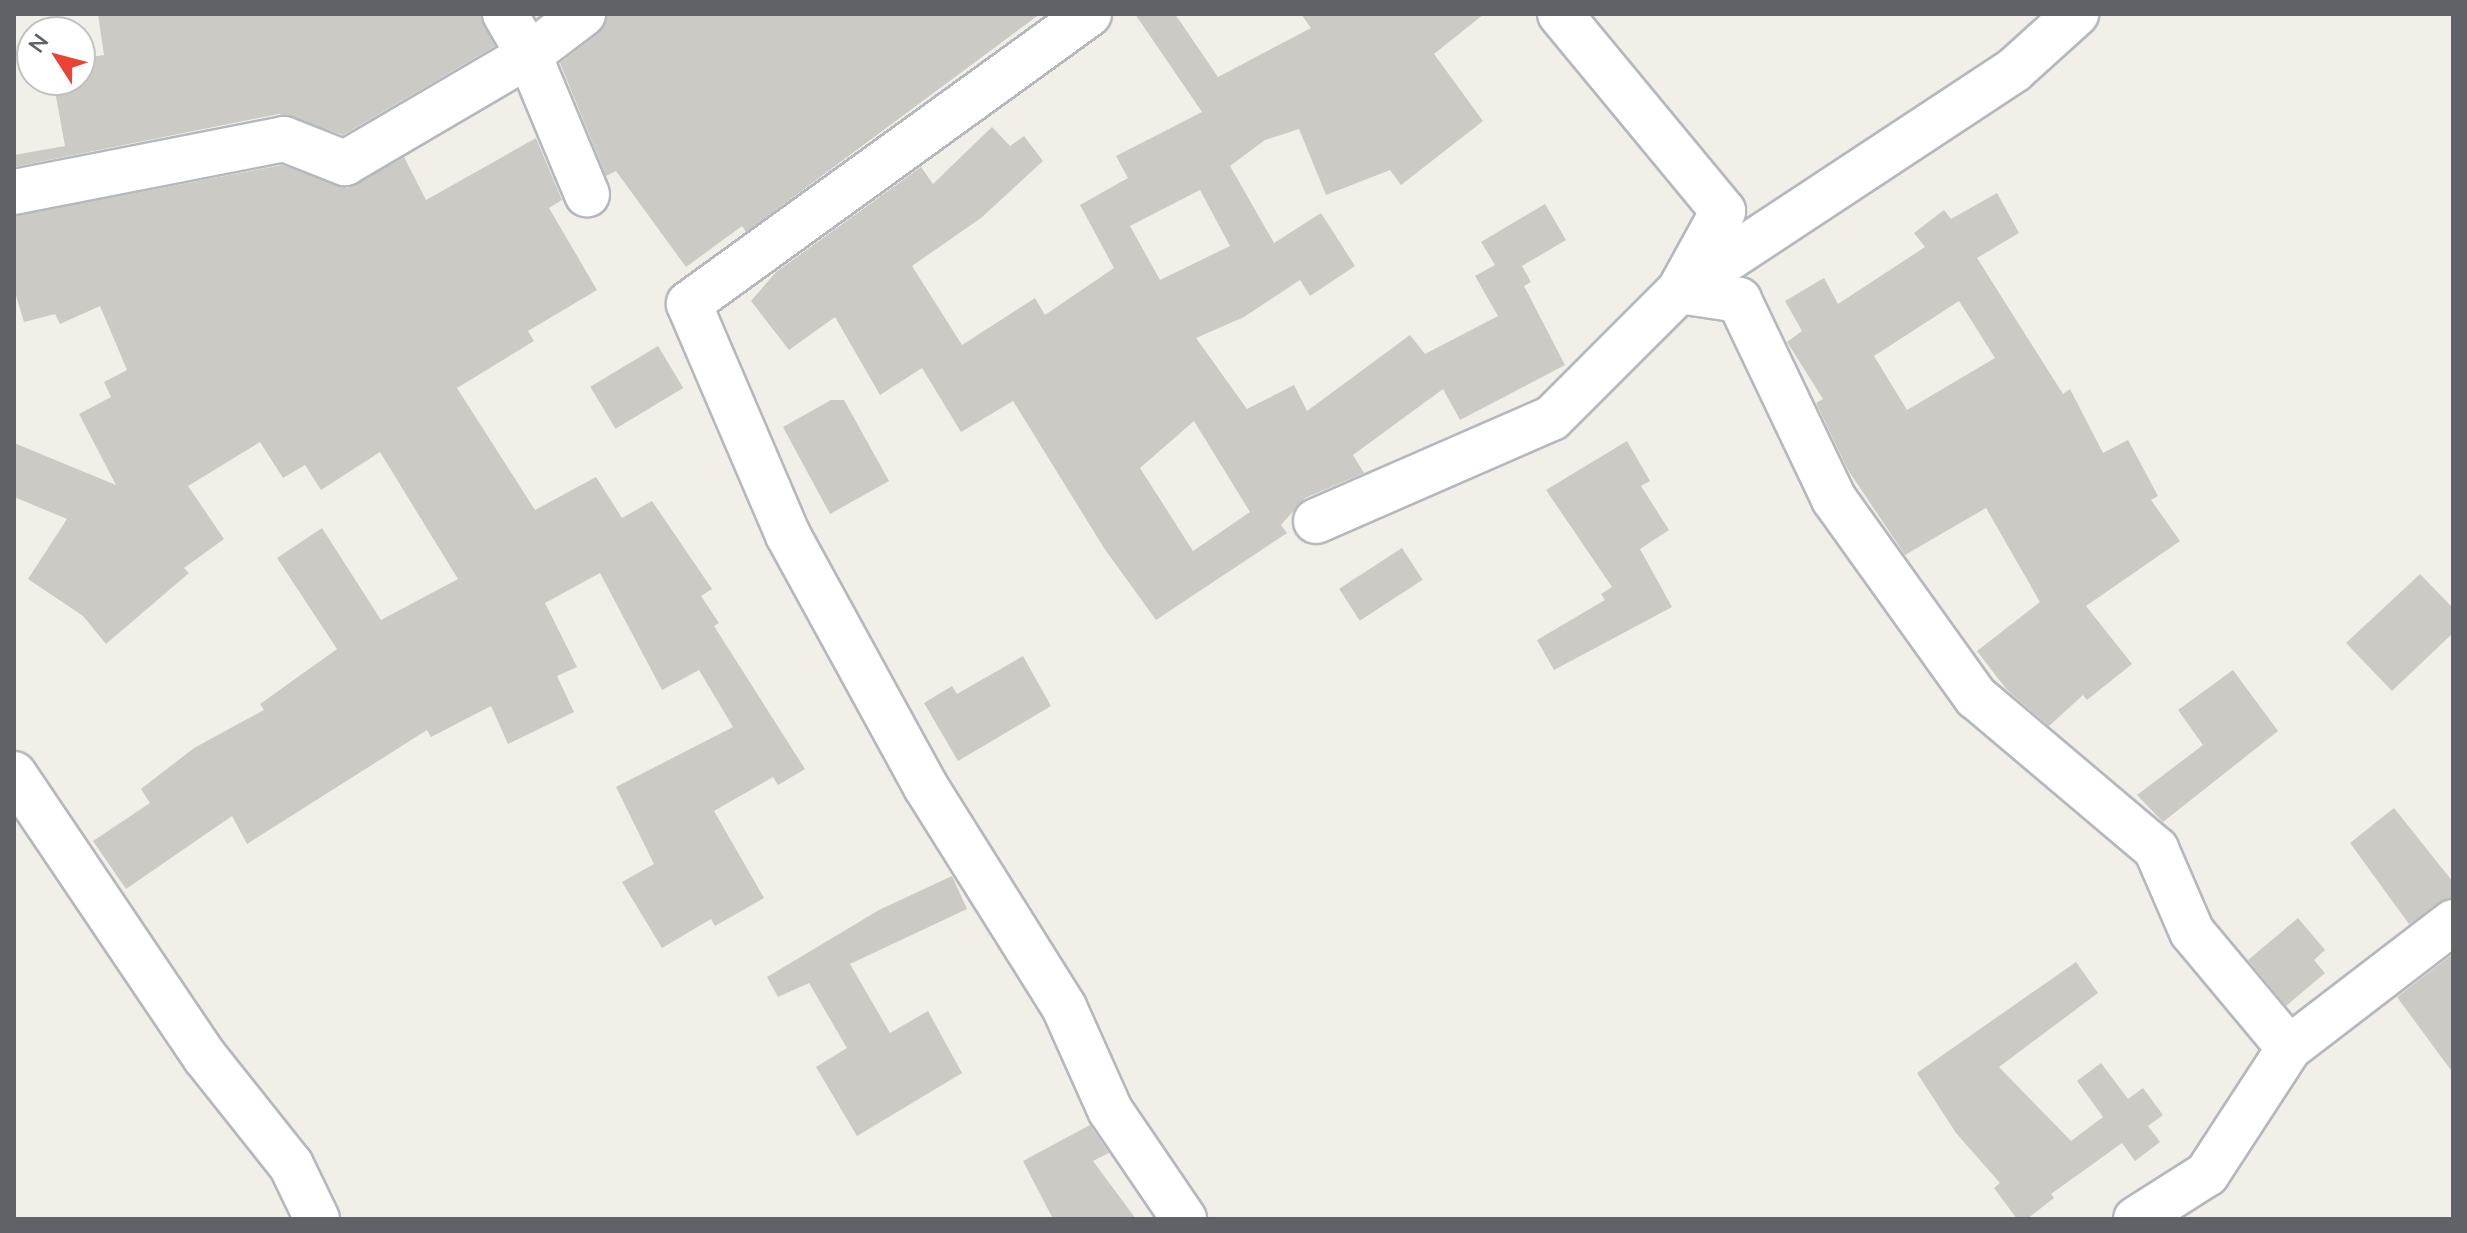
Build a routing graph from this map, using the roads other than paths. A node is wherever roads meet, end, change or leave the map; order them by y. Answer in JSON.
{"nodes":[{"id":1,"x":505,"y":14,"type":"edge"},
{"id":2,"x":583,"y":14,"type":"edge"},
{"id":3,"x":1089,"y":14,"type":"edge"},
{"id":4,"x":1560,"y":14,"type":"edge"},
{"id":5,"x":2076,"y":14,"type":"edge"},
{"id":6,"x":529,"y":55,"type":"junction"},
{"id":7,"x":14,"y":192,"type":"edge"},
{"id":8,"x":587,"y":194,"type":"dead end"},
{"id":9,"x":1679,"y":291,"type":"junction"},
{"id":10,"x":1316,"y":521,"type":"dead end"},
{"id":11,"x":14,"y":774,"type":"edge"},
{"id":12,"x":2453,"y":922,"type":"edge"},
{"id":13,"x":2289,"y":1048,"type":"junction"},
{"id":14,"x":317,"y":1219,"type":"edge"},
{"id":15,"x":1184,"y":1219,"type":"edge"},
{"id":16,"x":2136,"y":1219,"type":"edge"}],
"edges":[{"from":1,"to":6,"type":"street"},
{"from":2,"to":6,"type":"street"},
{"from":3,"to":15,"type":"street"},
{"from":4,"to":9,"type":"street"},
{"from":5,"to":9,"type":"street"},
{"from":6,"to":7,"type":"street"},
{"from":6,"to":8,"type":"street"},
{"from":9,"to":10,"type":"street"},
{"from":9,"to":13,"type":"street"},
{"from":11,"to":14,"type":"street"},
{"from":12,"to":13,"type":"street"},
{"from":13,"to":16,"type":"street"}]}
